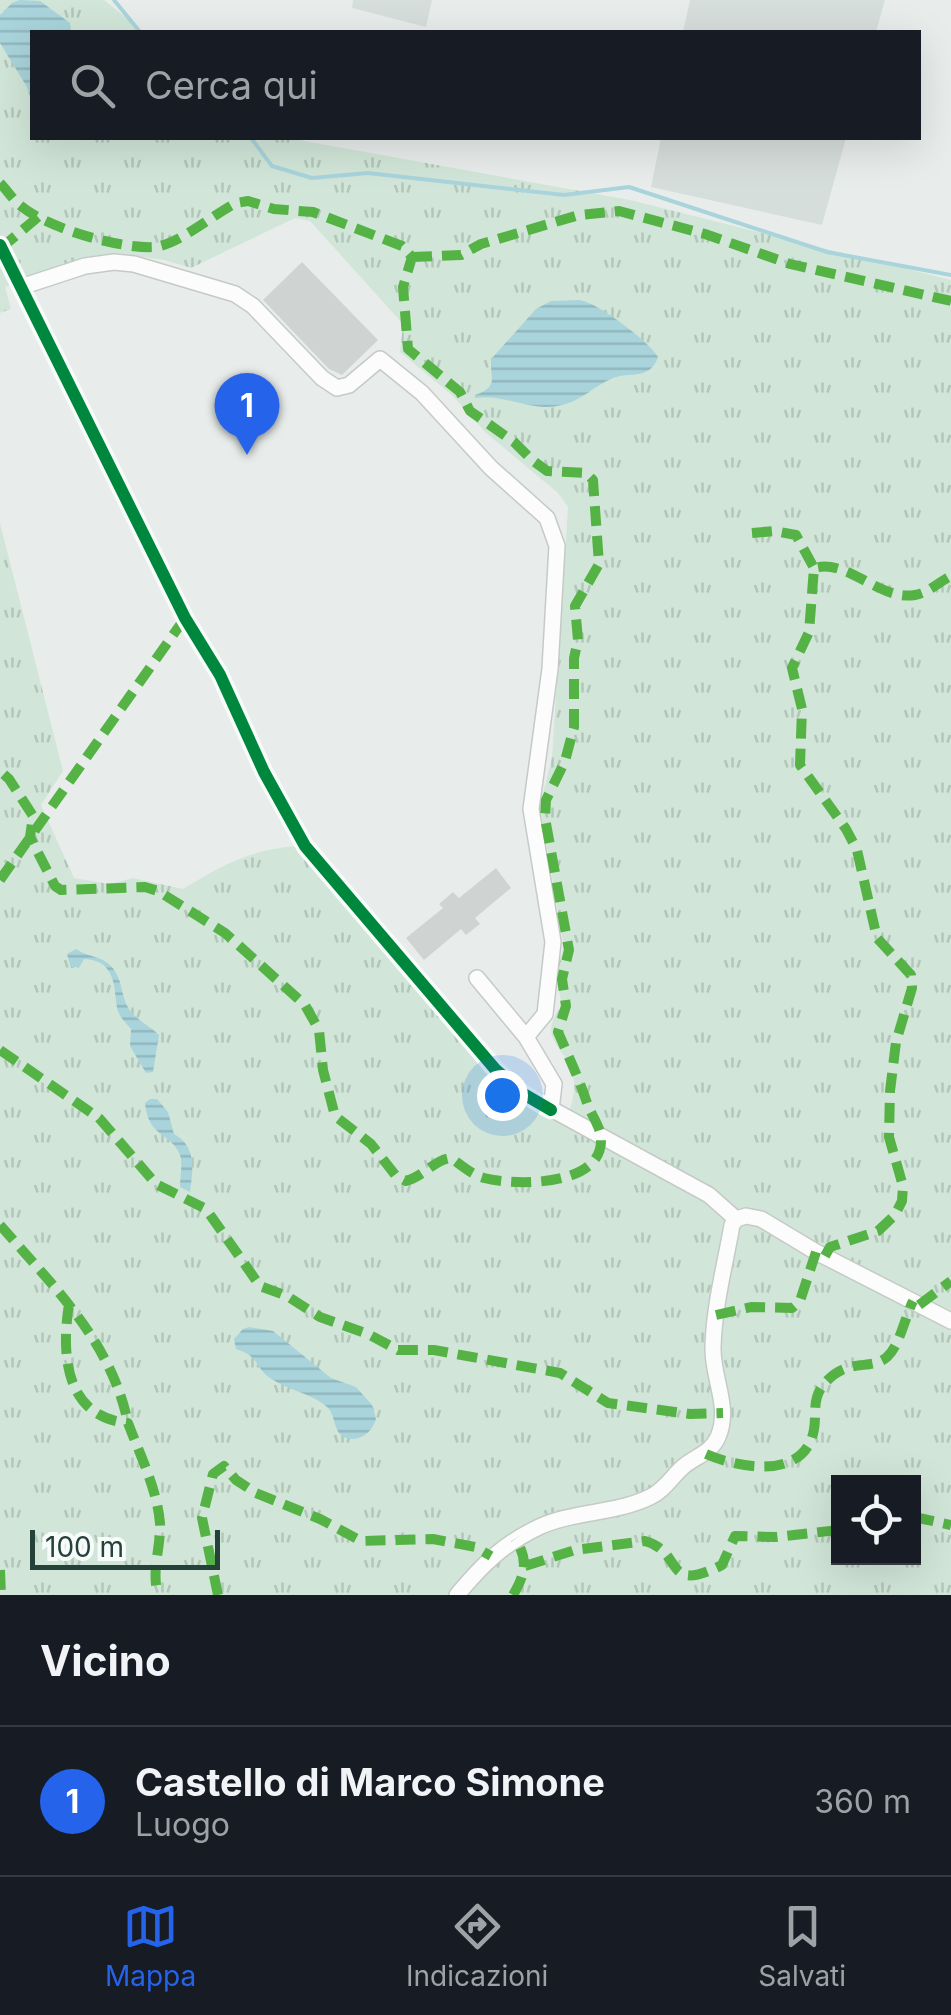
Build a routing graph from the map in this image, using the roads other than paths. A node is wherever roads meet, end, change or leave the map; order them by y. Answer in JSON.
{"nodes":[{"id":1,"x":0,"y":245,"type":"edge"},
{"id":2,"x":21,"y":287,"type":"junction"},
{"id":3,"x":477,"y":978,"type":"dead end"},
{"id":4,"x":526,"y":1037,"type":"junction"},
{"id":5,"x":552,"y":1110,"type":"junction"},
{"id":6,"x":736,"y":1219,"type":"junction"},
{"id":7,"x":951,"y":1321,"type":"edge"},
{"id":8,"x":458,"y":1595,"type":"edge"}],
"edges":[{"from":1,"to":2,"type":"street"},
{"from":2,"to":4,"type":"street"},
{"from":2,"to":5,"type":"street"},
{"from":3,"to":4,"type":"street"},
{"from":4,"to":5,"type":"street"},
{"from":5,"to":6,"type":"street"},
{"from":6,"to":7,"type":"street"},
{"from":6,"to":8,"type":"street"}]}
